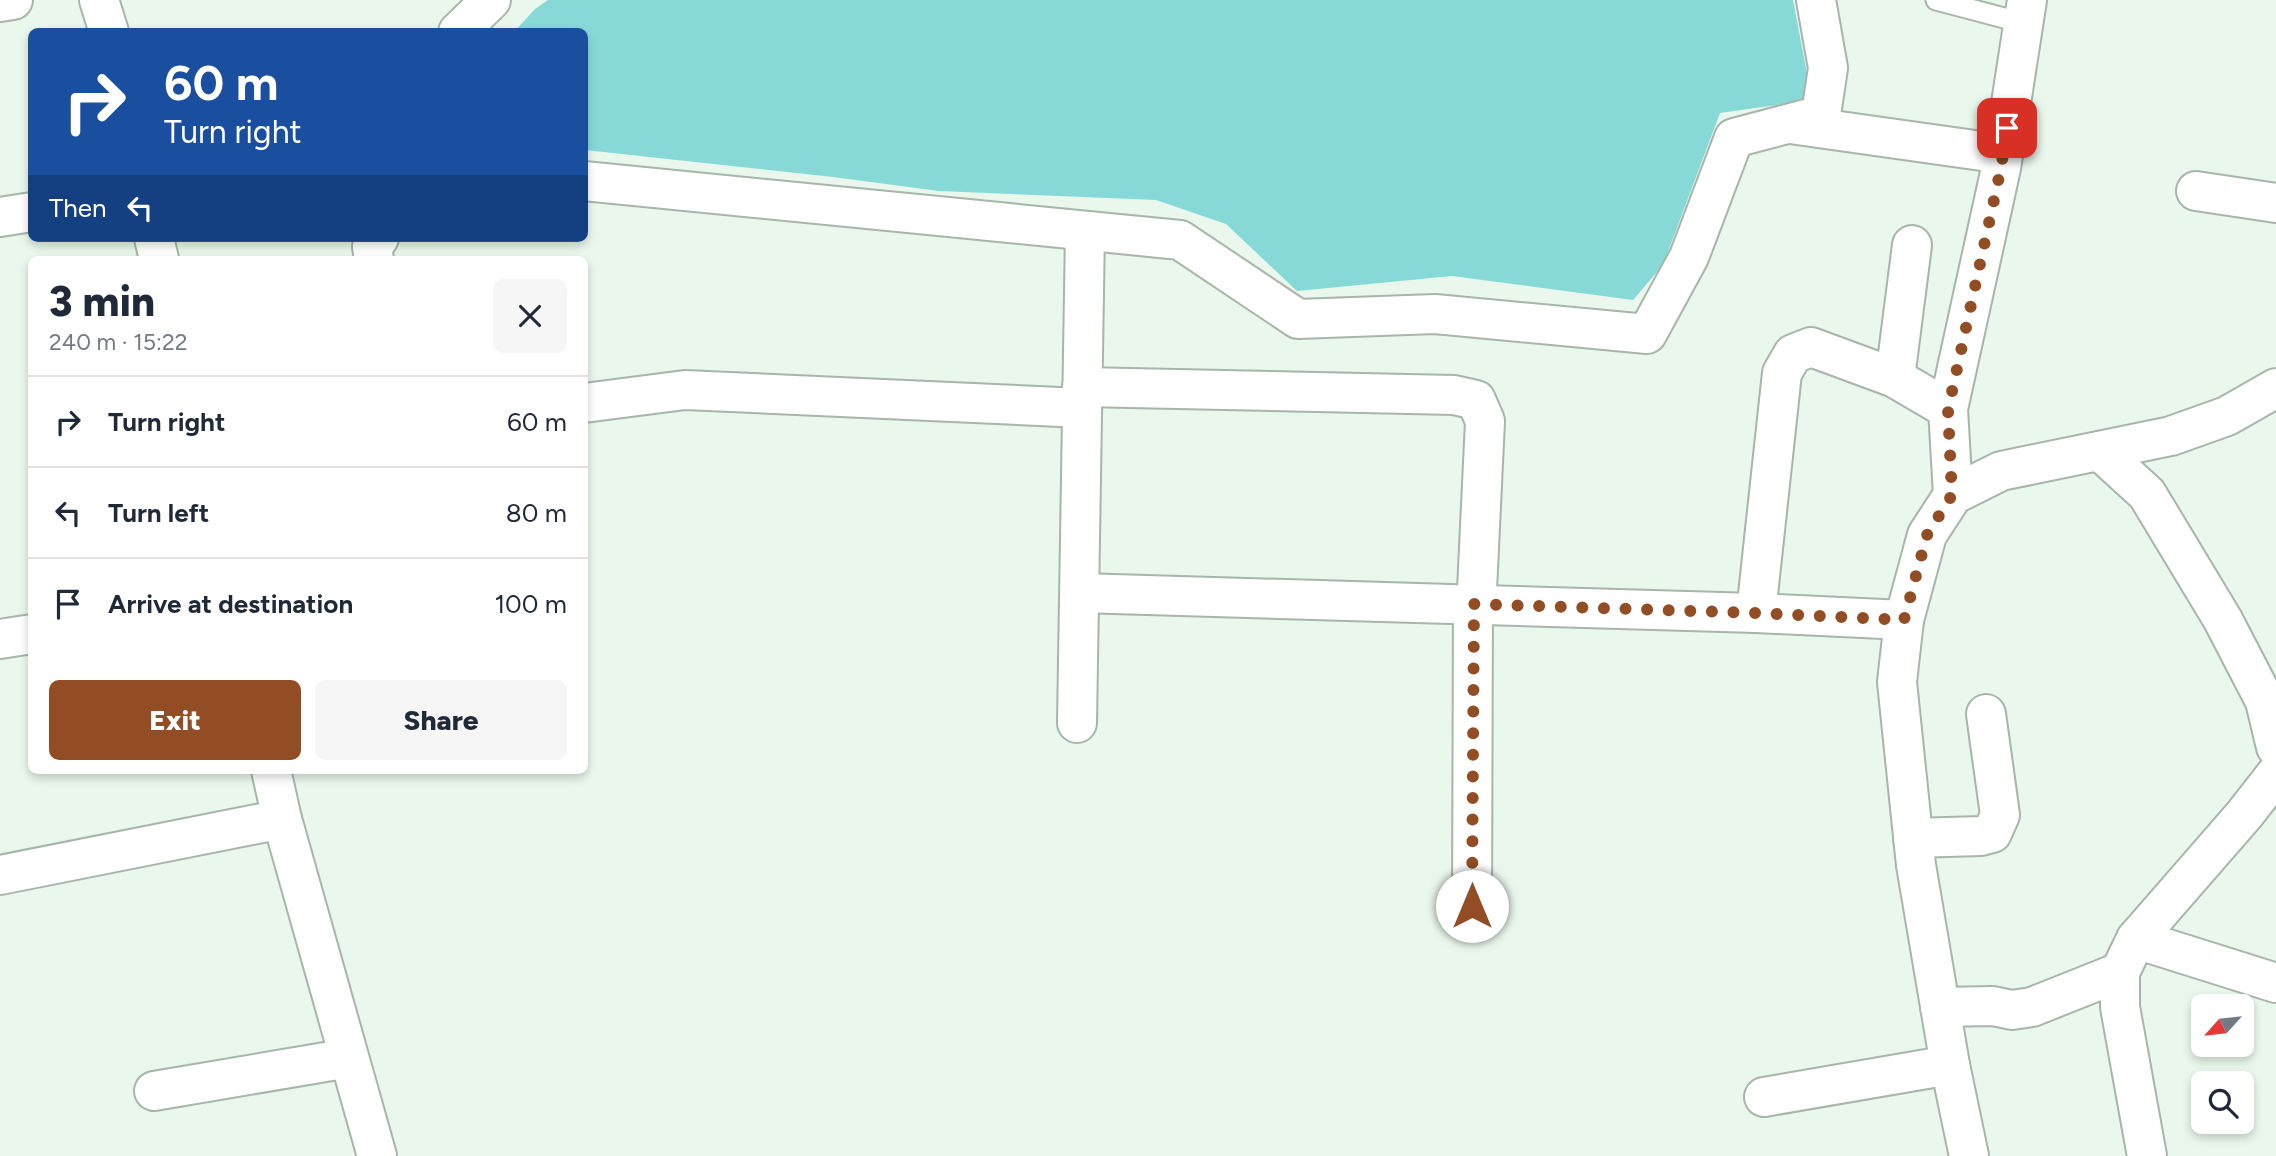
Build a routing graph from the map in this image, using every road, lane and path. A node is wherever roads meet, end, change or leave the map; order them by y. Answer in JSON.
{"nodes":[{"id":1,"x":13,"y":0,"type":"edge"},
{"id":2,"x":99,"y":0,"type":"edge"},
{"id":3,"x":491,"y":0,"type":"edge"},
{"id":4,"x":1816,"y":0,"type":"edge"},
{"id":5,"x":1936,"y":0,"type":"edge"},
{"id":6,"x":0,"y":2,"type":"edge"},
{"id":7,"x":2025,"y":11,"type":"edge"},
{"id":8,"x":108,"y":28,"type":"edge"},
{"id":9,"x":462,"y":28,"type":"edge"},
{"id":10,"x":1789,"y":124,"type":"junction"},
{"id":11,"x":2003,"y":154,"type":"junction"},
{"id":12,"x":588,"y":181,"type":"edge"},
{"id":13,"x":2196,"y":191,"type":"dead end"},
{"id":14,"x":2276,"y":203,"type":"edge"},
{"id":15,"x":28,"y":213,"type":"edge"},
{"id":16,"x":0,"y":217,"type":"edge"},
{"id":17,"x":1085,"y":231,"type":"junction"},
{"id":18,"x":1912,"y":245,"type":"dead end"},
{"id":19,"x":1895,"y":377,"type":"junction"},
{"id":20,"x":2276,"y":388,"type":"edge"},
{"id":21,"x":1082,"y":397,"type":"junction"},
{"id":22,"x":588,"y":402,"type":"edge"},
{"id":23,"x":1948,"y":410,"type":"junction"},
{"id":24,"x":2100,"y":451,"type":"junction"},
{"id":25,"x":1952,"y":495,"type":"junction"},
{"id":26,"x":1080,"y":593,"type":"junction"},
{"id":27,"x":1474,"y":604,"type":"junction"},
{"id":28,"x":1756,"y":613,"type":"junction"},
{"id":29,"x":1904,"y":620,"type":"junction"},
{"id":30,"x":28,"y":635,"type":"edge"},
{"id":31,"x":0,"y":639,"type":"edge"},
{"id":32,"x":1986,"y":714,"type":"dead end"},
{"id":33,"x":1077,"y":723,"type":"dead end"},
{"id":34,"x":2276,"y":747,"type":"edge"},
{"id":35,"x":272,"y":774,"type":"edge"},
{"id":36,"x":2276,"y":774,"type":"edge"},
{"id":37,"x":282,"y":819,"type":"junction"},
{"id":38,"x":1913,"y":838,"type":"junction"},
{"id":39,"x":0,"y":875,"type":"edge"},
{"id":40,"x":1472,"y":906,"type":"dead end"},
{"id":41,"x":2128,"y":956,"type":"junction"},
{"id":42,"x":2276,"y":983,"type":"edge"},
{"id":43,"x":1941,"y":1007,"type":"junction"},
{"id":44,"x":349,"y":1058,"type":"junction"},
{"id":45,"x":1950,"y":1065,"type":"junction"},
{"id":46,"x":153,"y":1091,"type":"dead end"},
{"id":47,"x":1764,"y":1097,"type":"dead end"},
{"id":48,"x":377,"y":1156,"type":"edge"},
{"id":49,"x":1969,"y":1156,"type":"edge"},
{"id":50,"x":2147,"y":1156,"type":"edge"}],
"edges":[{"from":1,"to":6,"type":"street"},
{"from":2,"to":8,"type":"street"},
{"from":3,"to":9,"type":"street"},
{"from":4,"to":10,"type":"street"},
{"from":5,"to":7,"type":"lane"},
{"from":7,"to":11,"type":"street"},
{"from":10,"to":11,"type":"street"},
{"from":10,"to":17,"type":"street"},
{"from":11,"to":23,"type":"street"},
{"from":12,"to":17,"type":"street"},
{"from":13,"to":14,"type":"street"},
{"from":15,"to":16,"type":"street"},
{"from":17,"to":21,"type":"street"},
{"from":18,"to":19,"type":"street"},
{"from":19,"to":23,"type":"street"},
{"from":19,"to":28,"type":"street"},
{"from":20,"to":24,"type":"street"},
{"from":21,"to":22,"type":"street"},
{"from":21,"to":26,"type":"street"},
{"from":21,"to":27,"type":"street"},
{"from":23,"to":25,"type":"street"},
{"from":24,"to":25,"type":"street"},
{"from":24,"to":34,"type":"street"},
{"from":25,"to":29,"type":"street"},
{"from":26,"to":27,"type":"street"},
{"from":26,"to":33,"type":"street"},
{"from":27,"to":28,"type":"street"},
{"from":27,"to":40,"type":"street"},
{"from":28,"to":29,"type":"street"},
{"from":29,"to":38,"type":"street"},
{"from":30,"to":31,"type":"street"},
{"from":32,"to":38,"type":"street"},
{"from":35,"to":37,"type":"street"},
{"from":36,"to":41,"type":"street"},
{"from":37,"to":39,"type":"street"},
{"from":37,"to":44,"type":"street"},
{"from":38,"to":43,"type":"street"},
{"from":41,"to":42,"type":"street"},
{"from":41,"to":43,"type":"street"},
{"from":41,"to":50,"type":"street"},
{"from":43,"to":45,"type":"street"},
{"from":44,"to":46,"type":"street"},
{"from":44,"to":48,"type":"street"},
{"from":45,"to":47,"type":"street"},
{"from":45,"to":49,"type":"street"}]}
